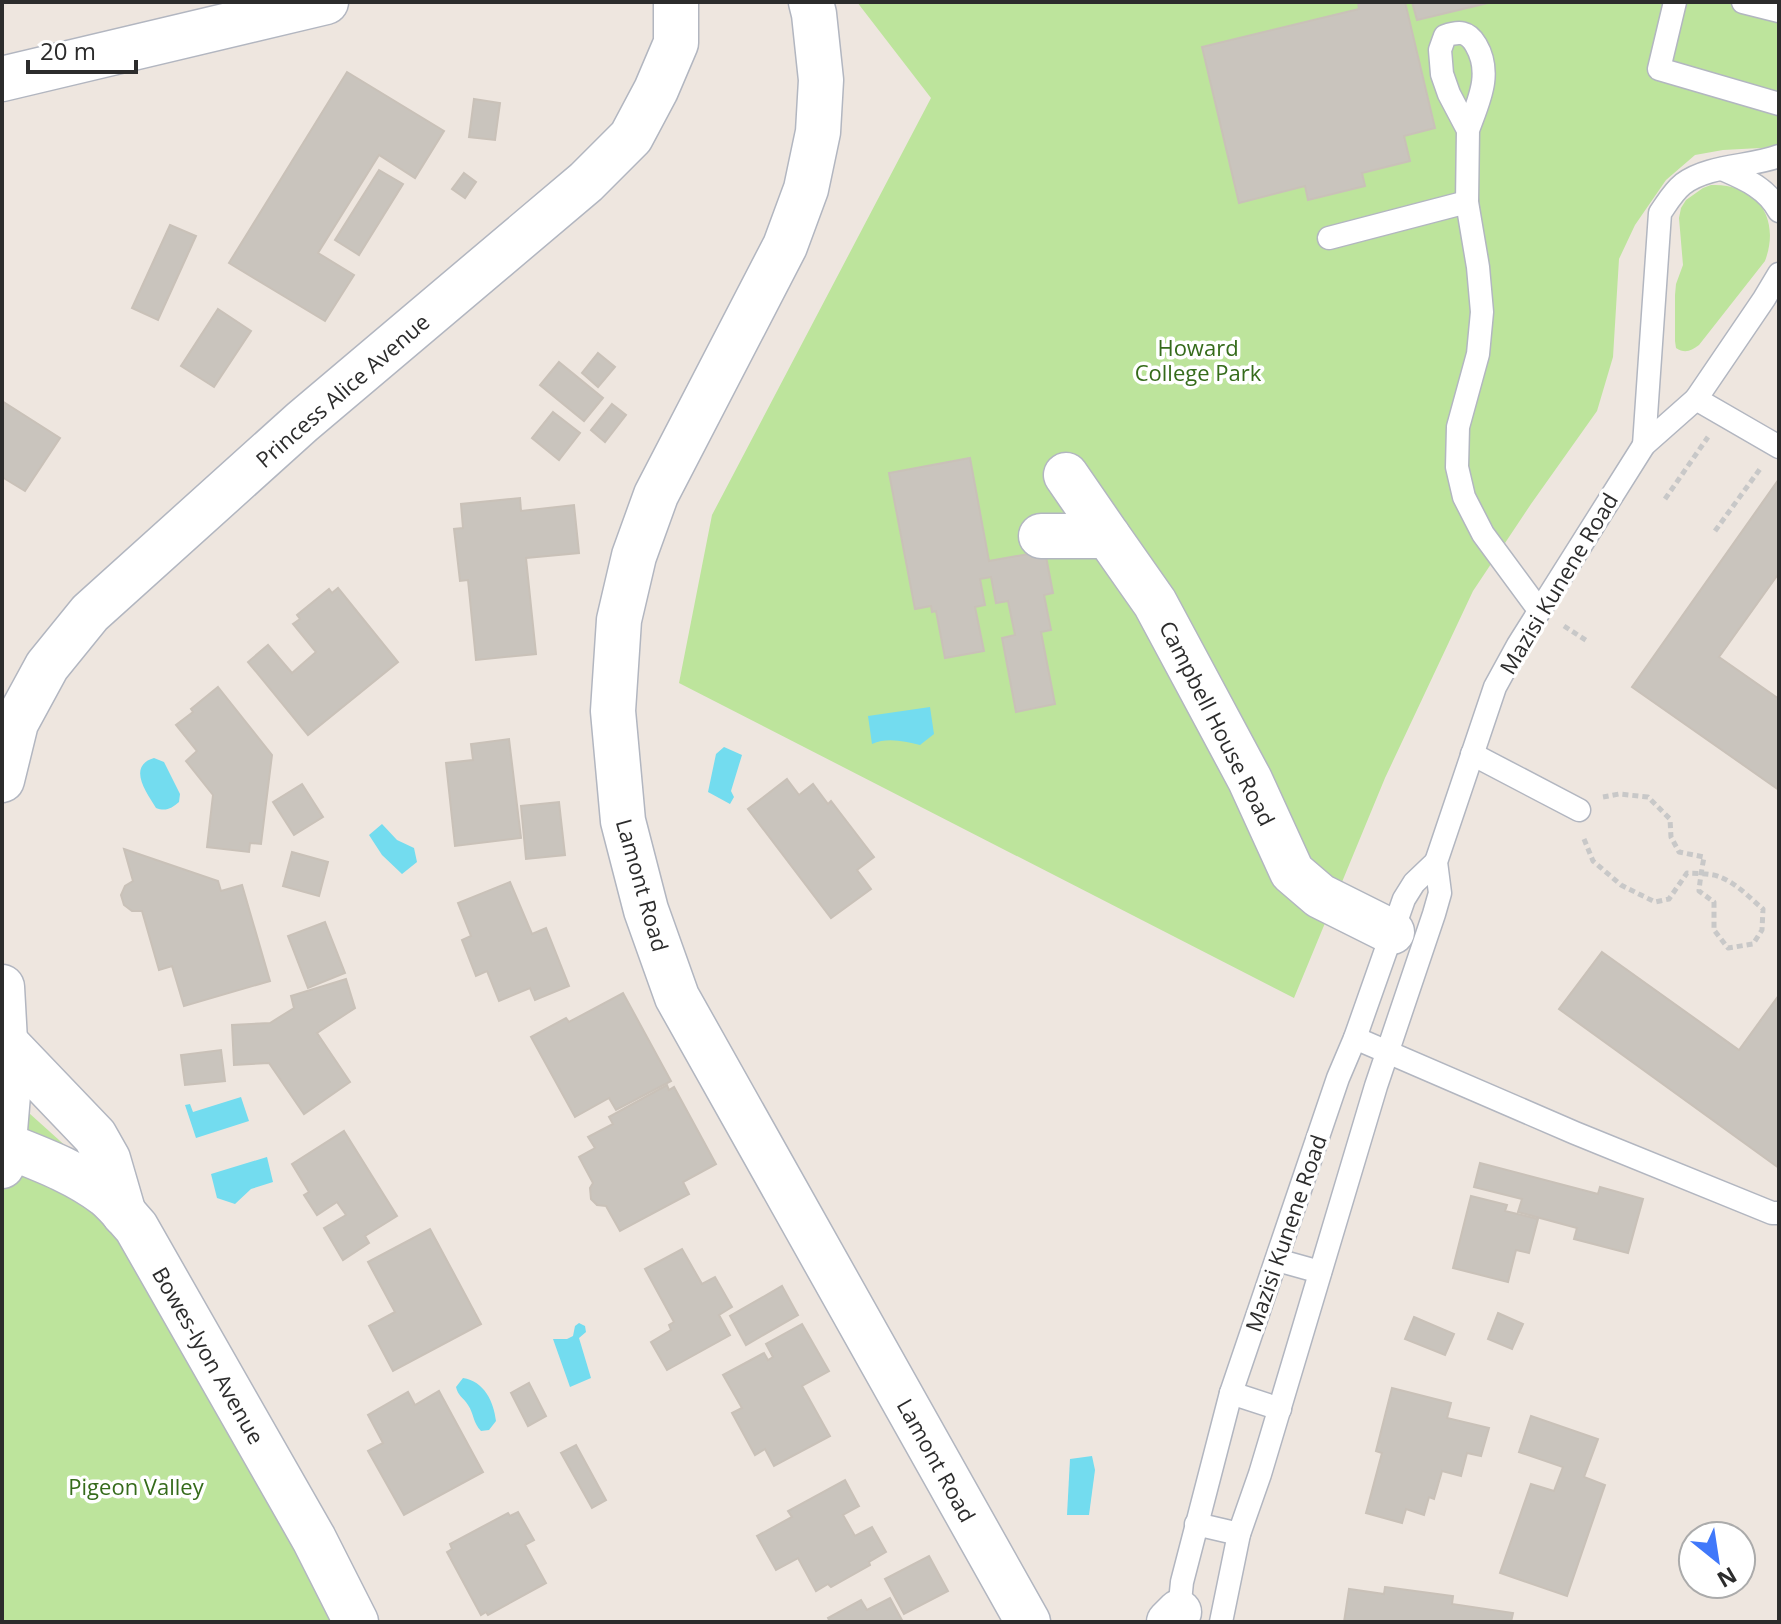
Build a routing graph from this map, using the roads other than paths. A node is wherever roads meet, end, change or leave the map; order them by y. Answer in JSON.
{"nodes":[{"id":1,"x":326,"y":2,"type":"edge"},
{"id":2,"x":676,"y":2,"type":"edge"},
{"id":3,"x":811,"y":2,"type":"edge"},
{"id":4,"x":1675,"y":2,"type":"edge"},
{"id":5,"x":1743,"y":2,"type":"edge"},
{"id":6,"x":1779,"y":11,"type":"edge"},
{"id":7,"x":2,"y":79,"type":"edge"},
{"id":8,"x":1779,"y":104,"type":"edge"},
{"id":9,"x":1468,"y":130,"type":"dead end"},
{"id":10,"x":1779,"y":156,"type":"edge"},
{"id":11,"x":1722,"y":169,"type":"junction"},
{"id":12,"x":1467,"y":202,"type":"junction"},
{"id":13,"x":1779,"y":211,"type":"edge"},
{"id":14,"x":1329,"y":238,"type":"dead end"},
{"id":15,"x":1779,"y":274,"type":"edge"},
{"id":16,"x":1696,"y":399,"type":"junction"},
{"id":17,"x":1644,"y":445,"type":"junction"},
{"id":18,"x":1778,"y":445,"type":"edge"},
{"id":19,"x":1066,"y":475,"type":"dead end"},
{"id":20,"x":1041,"y":536,"type":"dead end"},
{"id":21,"x":1108,"y":536,"type":"junction"},
{"id":22,"x":1539,"y":610,"type":"junction"},
{"id":23,"x":1472,"y":754,"type":"junction"},
{"id":24,"x":2,"y":780,"type":"edge"},
{"id":25,"x":1579,"y":810,"type":"road end"},
{"id":26,"x":1436,"y":862,"type":"junction"},
{"id":27,"x":1392,"y":932,"type":"junction"},
{"id":28,"x":2,"y":987,"type":"edge"},
{"id":29,"x":1355,"y":1038,"type":"junction"},
{"id":30,"x":5,"y":1042,"type":"junction"},
{"id":31,"x":1388,"y":1051,"type":"junction"},
{"id":32,"x":4,"y":1155,"type":"edge"},
{"id":33,"x":1779,"y":1213,"type":"edge"},
{"id":34,"x":124,"y":1214,"type":"junction"},
{"id":35,"x":1277,"y":1260,"type":"junction"},
{"id":36,"x":1320,"y":1272,"type":"junction"},
{"id":37,"x":1231,"y":1393,"type":"junction"},
{"id":38,"x":1280,"y":1409,"type":"junction"},
{"id":39,"x":1196,"y":1524,"type":"junction"},
{"id":40,"x":1239,"y":1534,"type":"junction"},
{"id":41,"x":1175,"y":1619,"type":"edge"},
{"id":42,"x":356,"y":1622,"type":"edge"},
{"id":43,"x":1028,"y":1622,"type":"edge"},
{"id":44,"x":1221,"y":1622,"type":"edge"}],
"edges":[{"from":1,"to":7,"type":"street"},
{"from":2,"to":24,"type":"street","name":"Princess Alice Avenue"},
{"from":3,"to":43,"type":"street","name":"Lamont Road"},
{"from":4,"to":8,"type":"lane"},
{"from":5,"to":6,"type":"lane"},
{"from":9,"to":12,"type":"lane"},
{"from":10,"to":11,"type":"lane","name":"Mazisi Kunene Road"},
{"from":11,"to":13,"type":"lane"},
{"from":11,"to":17,"type":"lane","name":"Mazisi Kunene Road"},
{"from":12,"to":14,"type":"lane"},
{"from":12,"to":22,"type":"lane"},
{"from":15,"to":16,"type":"lane","name":"Mazisi Kunene Road"},
{"from":16,"to":17,"type":"lane","name":"Mazisi Kunene Road"},
{"from":16,"to":18,"type":"lane"},
{"from":17,"to":22,"type":"lane","name":"Mazisi Kunene Road"},
{"from":19,"to":21,"type":"street","name":"Campbell House Road"},
{"from":20,"to":21,"type":"street"},
{"from":21,"to":27,"type":"street","name":"Campbell House Road"},
{"from":22,"to":23,"type":"lane","name":"Mazisi Kunene Road"},
{"from":23,"to":25,"type":"lane"},
{"from":23,"to":26,"type":"lane","name":"Mazisi Kunene Road"},
{"from":26,"to":27,"type":"lane","name":"Mazisi Kunene Road"},
{"from":26,"to":31,"type":"lane","name":"Mazisi Kunene Road"},
{"from":27,"to":29,"type":"lane","name":"Mazisi Kunene Road"},
{"from":28,"to":30,"type":"street"},
{"from":29,"to":31,"type":"lane"},
{"from":29,"to":35,"type":"lane","name":"Mazisi Kunene Road"},
{"from":30,"to":32,"type":"street"},
{"from":30,"to":34,"type":"street"},
{"from":31,"to":33,"type":"lane"},
{"from":31,"to":36,"type":"lane","name":"Mazisi Kunene Road"},
{"from":32,"to":34,"type":"street","name":"Bowes-lyon Avenue"},
{"from":34,"to":42,"type":"street","name":"Bowes-lyon Avenue"},
{"from":35,"to":36,"type":"lane"},
{"from":35,"to":37,"type":"lane","name":"Mazisi Kunene Road"},
{"from":36,"to":38,"type":"lane","name":"Mazisi Kunene Road"},
{"from":37,"to":38,"type":"lane"},
{"from":37,"to":39,"type":"lane","name":"Mazisi Kunene Road"},
{"from":38,"to":40,"type":"lane","name":"Mazisi Kunene Road"},
{"from":39,"to":40,"type":"lane"},
{"from":39,"to":41,"type":"lane","name":"Mazisi Kunene Road"},
{"from":40,"to":44,"type":"lane","name":"Mazisi Kunene Road"}]}
